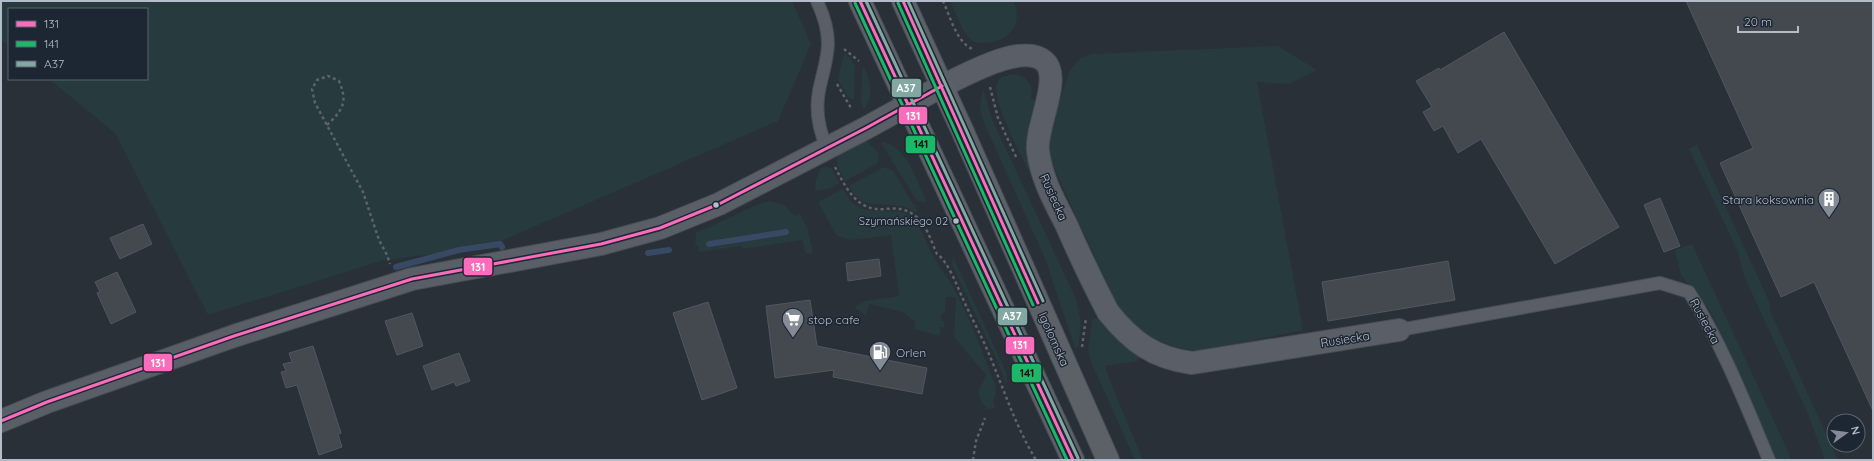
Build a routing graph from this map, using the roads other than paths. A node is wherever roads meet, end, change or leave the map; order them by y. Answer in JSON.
{"nodes":[{"id":1,"x":818,"y":1,"type":"edge"},
{"id":2,"x":860,"y":1,"type":"edge"},
{"id":3,"x":903,"y":1,"type":"edge"},
{"id":4,"x":942,"y":86,"type":"junction"},
{"id":5,"x":908,"y":105,"type":"junction"},
{"id":6,"x":827,"y":148,"type":"junction"},
{"id":7,"x":1399,"y":330,"type":"joint"},
{"id":8,"x":1,"y":421,"type":"edge"},
{"id":9,"x":1073,"y":460,"type":"edge"},
{"id":10,"x":1108,"y":460,"type":"edge"},
{"id":11,"x":1769,"y":460,"type":"edge"}],
"edges":[{"from":1,"to":6,"type":"lane"},
{"from":2,"to":5,"type":"main road"},
{"from":3,"to":4,"type":"main road","name":"Igołomska"},
{"from":4,"to":5,"type":"street"},
{"from":4,"to":7,"type":"street","name":"Rusiecka"},
{"from":4,"to":10,"type":"main road","name":"Igołomska"},
{"from":5,"to":6,"type":"street"},
{"from":5,"to":9,"type":"main road"},
{"from":6,"to":8,"type":"street"},
{"from":7,"to":11,"type":"lane","name":"Rusiecka"}]}
